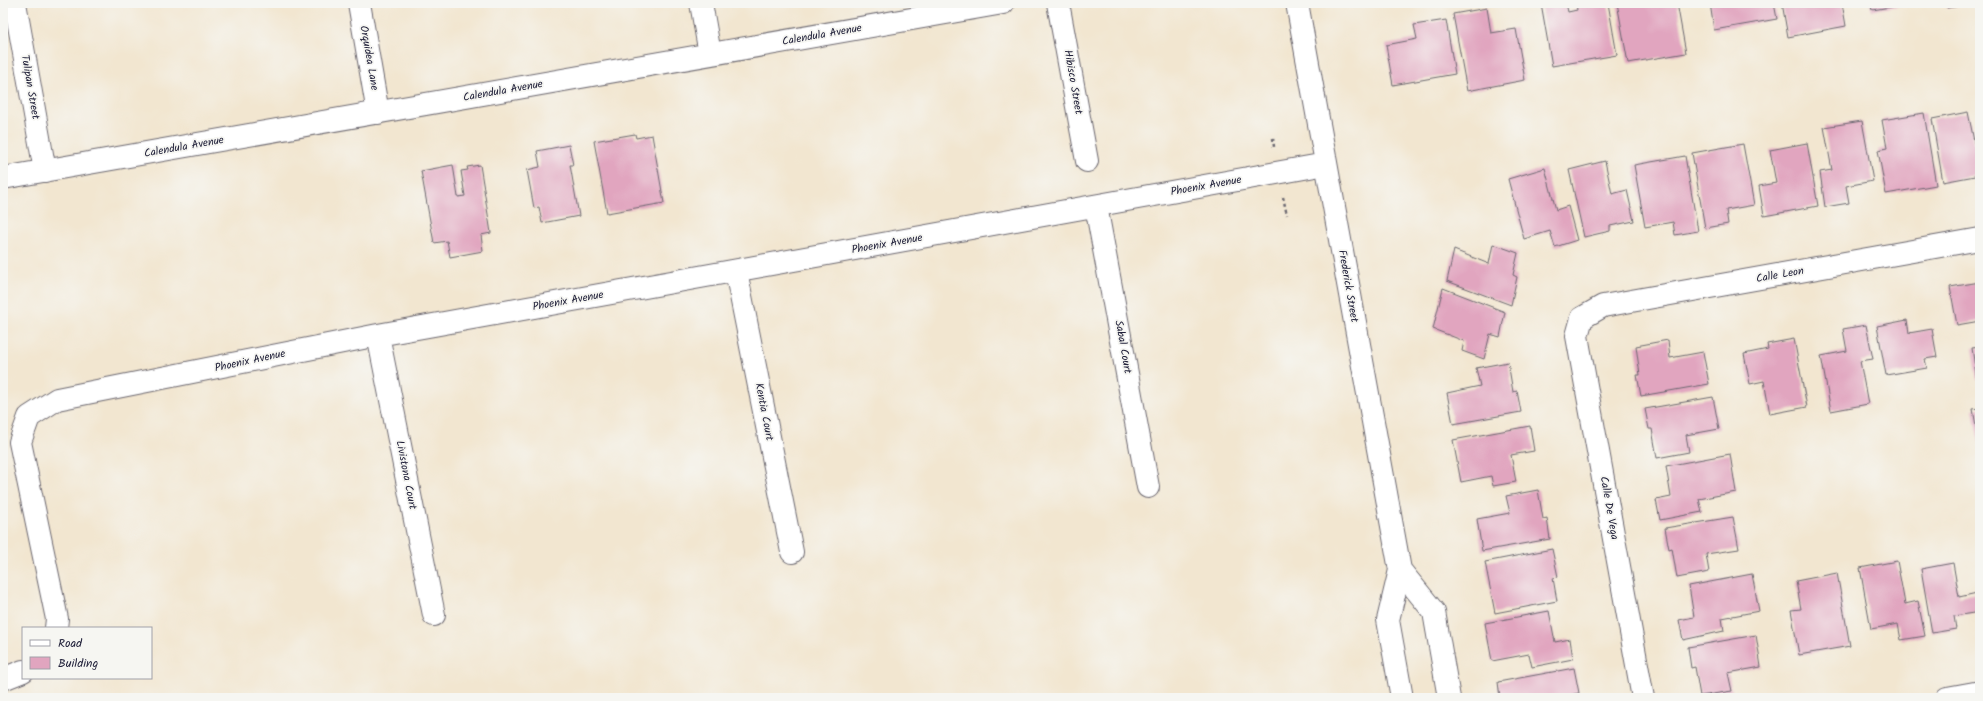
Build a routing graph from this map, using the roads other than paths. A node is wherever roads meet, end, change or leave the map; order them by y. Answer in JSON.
{"nodes":[{"id":1,"x":15,"y":3,"type":"edge"},
{"id":2,"x":359,"y":3,"type":"edge"},
{"id":3,"x":701,"y":3,"type":"edge"},
{"id":4,"x":1003,"y":3,"type":"edge"},
{"id":5,"x":1058,"y":3,"type":"edge"},
{"id":6,"x":1296,"y":3,"type":"edge"},
{"id":7,"x":710,"y":54,"type":"junction"},
{"id":8,"x":378,"y":113,"type":"junction"},
{"id":9,"x":1087,"y":161,"type":"dead end"},
{"id":10,"x":1326,"y":164,"type":"junction"},
{"id":11,"x":45,"y":171,"type":"junction"},
{"id":12,"x":3,"y":178,"type":"edge"},
{"id":13,"x":1096,"y":206,"type":"junction"},
{"id":14,"x":1980,"y":239,"type":"edge"},
{"id":15,"x":736,"y":271,"type":"junction"},
{"id":16,"x":1582,"y":318,"type":"joint"},
{"id":17,"x":378,"y":335,"type":"junction"},
{"id":18,"x":1148,"y":488,"type":"dead end"},
{"id":19,"x":792,"y":552,"type":"dead end"},
{"id":20,"x":1400,"y":570,"type":"junction"},
{"id":21,"x":434,"y":615,"type":"dead end"},
{"id":22,"x":56,"y":627,"type":"edge"},
{"id":23,"x":22,"y":671,"type":"edge"},
{"id":24,"x":3,"y":679,"type":"edge"},
{"id":25,"x":1980,"y":692,"type":"edge"},
{"id":26,"x":1402,"y":698,"type":"edge"},
{"id":27,"x":1449,"y":698,"type":"edge"},
{"id":28,"x":1643,"y":698,"type":"edge"},
{"id":29,"x":1947,"y":698,"type":"edge"}],
"edges":[{"from":1,"to":11,"type":"street","name":"Tulipan Street"},
{"from":2,"to":8,"type":"street","name":"Orquidea Lane"},
{"from":3,"to":7,"type":"street"},
{"from":4,"to":7,"type":"street","name":"Calendula Avenue"},
{"from":5,"to":9,"type":"street","name":"Hibisco Street"},
{"from":6,"to":10,"type":"street","name":"Frederick Street"},
{"from":7,"to":8,"type":"street","name":"Calendula Avenue"},
{"from":8,"to":11,"type":"street","name":"Calendula Avenue"},
{"from":10,"to":13,"type":"street","name":"Phoenix Avenue"},
{"from":10,"to":20,"type":"street","name":"Frederick Street"},
{"from":11,"to":12,"type":"street","name":"Calendula Avenue"},
{"from":13,"to":15,"type":"street","name":"Phoenix Avenue"},
{"from":13,"to":18,"type":"street","name":"Sabal Court"},
{"from":14,"to":16,"type":"street","name":"Calle Leon"},
{"from":15,"to":17,"type":"street","name":"Phoenix Avenue"},
{"from":15,"to":19,"type":"street","name":"Kentia Court"},
{"from":16,"to":28,"type":"street","name":"Calle De Vega"},
{"from":17,"to":21,"type":"street","name":"Livistona Court"},
{"from":17,"to":22,"type":"street","name":"Phoenix Avenue"},
{"from":20,"to":26,"type":"street","name":"Frederick Street"},
{"from":20,"to":27,"type":"street","name":"Frederick Street"},
{"from":23,"to":24,"type":"street"},
{"from":25,"to":29,"type":"street"}]}
